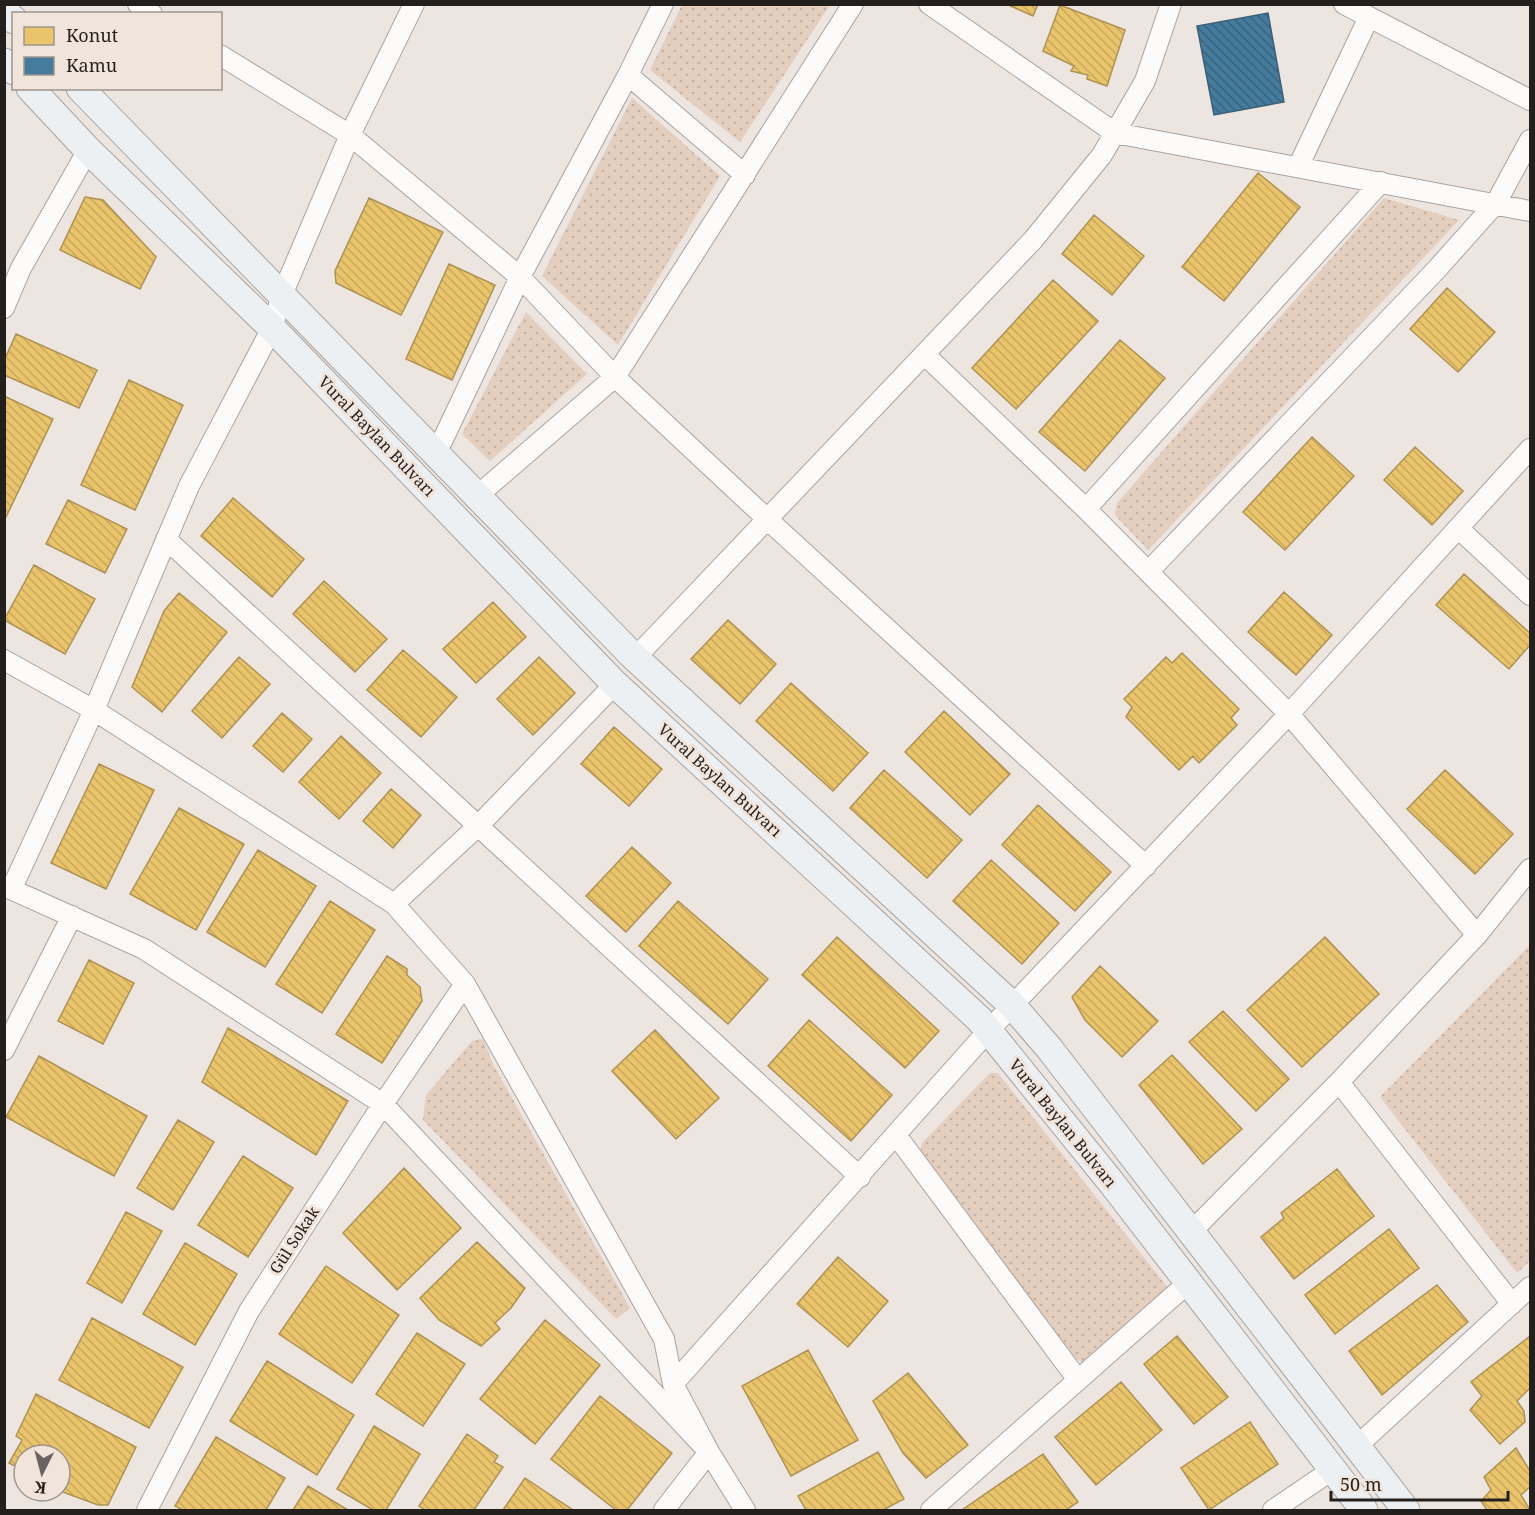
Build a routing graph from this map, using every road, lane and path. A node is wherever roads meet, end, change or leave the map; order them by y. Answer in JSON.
{"nodes":[{"id":1,"x":414,"y":4,"type":"edge"},
{"id":2,"x":663,"y":4,"type":"edge"},
{"id":3,"x":853,"y":4,"type":"edge"},
{"id":4,"x":929,"y":4,"type":"edge"},
{"id":5,"x":1171,"y":4,"type":"edge"},
{"id":6,"x":1344,"y":4,"type":"edge"},
{"id":7,"x":1369,"y":17,"type":"junction"},
{"id":8,"x":222,"y":57,"type":"edge"},
{"id":9,"x":628,"y":75,"type":"junction"},
{"id":10,"x":32,"y":90,"type":"edge"},
{"id":11,"x":82,"y":90,"type":"edge"},
{"id":12,"x":1530,"y":100,"type":"edge"},
{"id":13,"x":1115,"y":133,"type":"junction"},
{"id":14,"x":350,"y":135,"type":"junction"},
{"id":15,"x":1530,"y":140,"type":"edge"},
{"id":16,"x":88,"y":150,"type":"junction"},
{"id":17,"x":1298,"y":167,"type":"junction"},
{"id":18,"x":744,"y":175,"type":"junction"},
{"id":19,"x":1381,"y":182,"type":"junction"},
{"id":20,"x":1496,"y":203,"type":"junction"},
{"id":21,"x":1530,"y":211,"type":"edge"},
{"id":22,"x":520,"y":277,"type":"junction"},
{"id":23,"x":282,"y":295,"type":"junction"},
{"id":24,"x":4,"y":308,"type":"edge"},
{"id":25,"x":272,"y":328,"type":"junction"},
{"id":26,"x":924,"y":354,"type":"junction"},
{"id":27,"x":615,"y":377,"type":"junction"},
{"id":28,"x":1530,"y":449,"type":"edge"},
{"id":29,"x":436,"y":454,"type":"junction"},
{"id":30,"x":477,"y":496,"type":"junction"},
{"id":31,"x":1086,"y":509,"type":"junction"},
{"id":32,"x":765,"y":518,"type":"junction"},
{"id":33,"x":1458,"y":528,"type":"junction"},
{"id":34,"x":166,"y":539,"type":"junction"},
{"id":35,"x":1148,"y":572,"type":"junction"},
{"id":36,"x":1530,"y":595,"type":"edge"},
{"id":37,"x":635,"y":658,"type":"junction"},
{"id":38,"x":4,"y":660,"type":"edge"},
{"id":39,"x":615,"y":684,"type":"junction"},
{"id":40,"x":94,"y":710,"type":"junction"},
{"id":41,"x":1288,"y":714,"type":"junction"},
{"id":42,"x":479,"y":825,"type":"junction"},
{"id":43,"x":1146,"y":866,"type":"junction"},
{"id":44,"x":1527,"y":882,"type":"edge"},
{"id":45,"x":8,"y":887,"type":"edge"},
{"id":46,"x":394,"y":904,"type":"junction"},
{"id":47,"x":72,"y":916,"type":"junction"},
{"id":48,"x":1477,"y":935,"type":"junction"},
{"id":49,"x":465,"y":984,"type":"junction"},
{"id":50,"x":1012,"y":1005,"type":"junction"},
{"id":51,"x":988,"y":1031,"type":"junction"},
{"id":52,"x":4,"y":1050,"type":"edge"},
{"id":53,"x":1339,"y":1082,"type":"junction"},
{"id":54,"x":382,"y":1104,"type":"junction"},
{"id":55,"x":896,"y":1135,"type":"junction"},
{"id":56,"x":860,"y":1177,"type":"junction"},
{"id":57,"x":1191,"y":1232,"type":"junction"},
{"id":58,"x":1188,"y":1283,"type":"junction"},
{"id":59,"x":1530,"y":1287,"type":"edge"},
{"id":60,"x":1512,"y":1304,"type":"junction"},
{"id":61,"x":1078,"y":1380,"type":"junction"},
{"id":62,"x":673,"y":1384,"type":"junction"},
{"id":63,"x":1356,"y":1446,"type":"junction"},
{"id":64,"x":709,"y":1452,"type":"junction"},
{"id":65,"x":1332,"y":1470,"type":"junction"},
{"id":66,"x":147,"y":1510,"type":"edge"},
{"id":67,"x":664,"y":1510,"type":"edge"},
{"id":68,"x":745,"y":1510,"type":"edge"},
{"id":69,"x":931,"y":1510,"type":"edge"},
{"id":70,"x":1273,"y":1510,"type":"edge"},
{"id":71,"x":1364,"y":1510,"type":"edge"},
{"id":72,"x":1406,"y":1510,"type":"edge"}],
"edges":[{"from":1,"to":14,"type":"street"},
{"from":2,"to":9,"type":"street"},
{"from":3,"to":18,"type":"street"},
{"from":4,"to":13,"type":"street"},
{"from":5,"to":13,"type":"street"},
{"from":6,"to":7,"type":"street"},
{"from":7,"to":12,"type":"street"},
{"from":7,"to":17,"type":"street"},
{"from":8,"to":14,"type":"street"},
{"from":9,"to":18,"type":"street"},
{"from":9,"to":22,"type":"street"},
{"from":10,"to":16,"type":"main road","name":"Vural Baylan Bulvarı"},
{"from":11,"to":23,"type":"main road","name":"Vural Baylan Bulvarı"},
{"from":13,"to":17,"type":"street"},
{"from":13,"to":26,"type":"street"},
{"from":14,"to":22,"type":"street"},
{"from":14,"to":23,"type":"street"},
{"from":15,"to":20,"type":"street"},
{"from":16,"to":24,"type":"street"},
{"from":16,"to":25,"type":"main road","name":"Vural Baylan Bulvarı"},
{"from":17,"to":19,"type":"street"},
{"from":18,"to":27,"type":"street"},
{"from":19,"to":20,"type":"street"},
{"from":19,"to":31,"type":"street"},
{"from":20,"to":21,"type":"street"},
{"from":20,"to":35,"type":"street"},
{"from":22,"to":27,"type":"street"},
{"from":22,"to":29,"type":"street"},
{"from":23,"to":25,"type":"street"},
{"from":23,"to":29,"type":"main road","name":"Vural Baylan Bulvarı"},
{"from":25,"to":34,"type":"street"},
{"from":25,"to":39,"type":"main road","name":"Vural Baylan Bulvarı"},
{"from":26,"to":31,"type":"street"},
{"from":26,"to":32,"type":"street"},
{"from":27,"to":30,"type":"street"},
{"from":27,"to":32,"type":"street"},
{"from":28,"to":33,"type":"street"},
{"from":29,"to":30,"type":"main road","name":"Vural Baylan Bulvarı"},
{"from":30,"to":37,"type":"main road","name":"Vural Baylan Bulvarı"},
{"from":31,"to":35,"type":"street"},
{"from":32,"to":37,"type":"street"},
{"from":32,"to":43,"type":"street"},
{"from":33,"to":36,"type":"street"},
{"from":33,"to":41,"type":"street"},
{"from":34,"to":40,"type":"street"},
{"from":34,"to":42,"type":"street"},
{"from":35,"to":41,"type":"street"},
{"from":37,"to":50,"type":"main road","name":"Vural Baylan Bulvarı"},
{"from":38,"to":40,"type":"street"},
{"from":39,"to":42,"type":"street"},
{"from":39,"to":51,"type":"main road","name":"Vural Baylan Bulvarı"},
{"from":40,"to":45,"type":"street"},
{"from":40,"to":46,"type":"street"},
{"from":41,"to":43,"type":"street"},
{"from":41,"to":48,"type":"street"},
{"from":42,"to":46,"type":"street"},
{"from":42,"to":56,"type":"street"},
{"from":43,"to":50,"type":"street"},
{"from":44,"to":48,"type":"street"},
{"from":45,"to":47,"type":"street"},
{"from":46,"to":49,"type":"street"},
{"from":47,"to":52,"type":"street"},
{"from":47,"to":54,"type":"street"},
{"from":48,"to":53,"type":"street"},
{"from":49,"to":54,"type":"street","name":"Gül Sokak"},
{"from":49,"to":62,"type":"street"},
{"from":50,"to":51,"type":"street"},
{"from":50,"to":57,"type":"main road","name":"Vural Baylan Bulvarı"},
{"from":51,"to":55,"type":"street"},
{"from":51,"to":58,"type":"main road","name":"Vural Baylan Bulvarı"},
{"from":53,"to":57,"type":"street"},
{"from":53,"to":60,"type":"street"},
{"from":54,"to":64,"type":"street"},
{"from":54,"to":66,"type":"street","name":"Gül Sokak"},
{"from":55,"to":56,"type":"street"},
{"from":55,"to":61,"type":"street"},
{"from":56,"to":62,"type":"street"},
{"from":57,"to":63,"type":"main road","name":"Vural Baylan Bulvarı"},
{"from":58,"to":61,"type":"street"},
{"from":58,"to":65,"type":"main road","name":"Vural Baylan Bulvarı"},
{"from":59,"to":60,"type":"street"},
{"from":60,"to":63,"type":"street"},
{"from":61,"to":69,"type":"street"},
{"from":62,"to":64,"type":"street"},
{"from":63,"to":72,"type":"main road","name":"Vural Baylan Bulvarı"},
{"from":64,"to":67,"type":"street"},
{"from":64,"to":68,"type":"street"},
{"from":65,"to":70,"type":"street"},
{"from":65,"to":71,"type":"main road","name":"Vural Baylan Bulvarı"}]}
